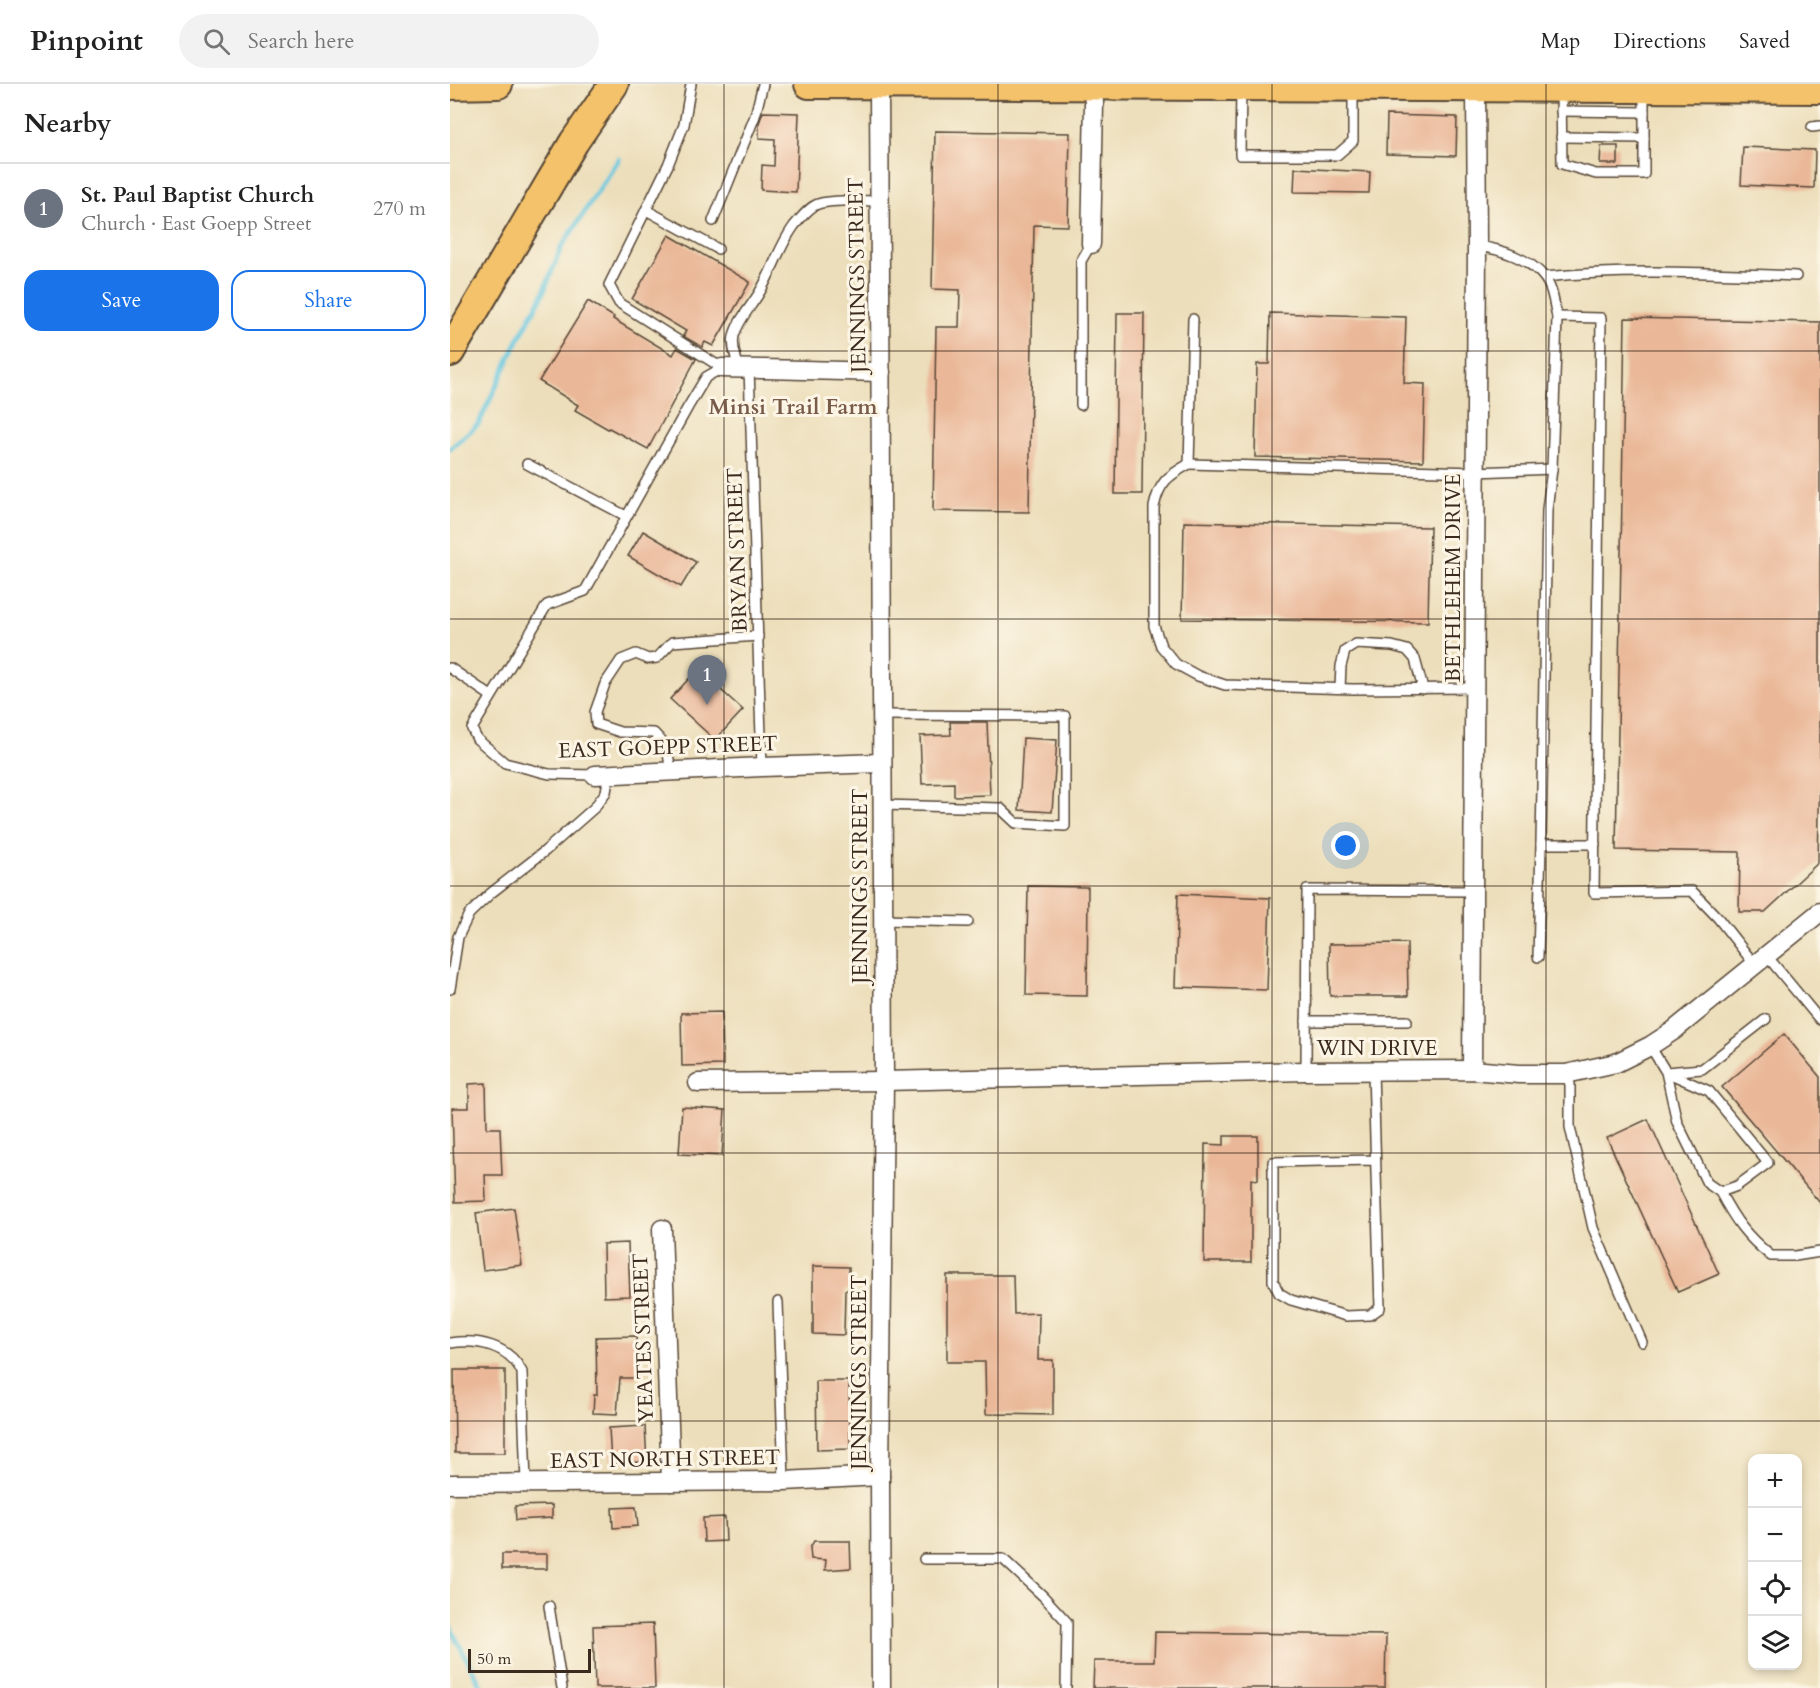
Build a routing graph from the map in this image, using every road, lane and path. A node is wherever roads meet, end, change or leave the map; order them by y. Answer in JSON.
{"nodes":[{"id":1,"x":498,"y":84,"type":"edge"},
{"id":2,"x":614,"y":84,"type":"edge"},
{"id":3,"x":691,"y":84,"type":"edge"},
{"id":4,"x":763,"y":84,"type":"edge"},
{"id":5,"x":809,"y":84,"type":"edge"},
{"id":6,"x":450,"y":85,"type":"edge"},
{"id":7,"x":879,"y":85,"type":"edge"},
{"id":8,"x":1092,"y":85,"type":"edge"},
{"id":9,"x":1241,"y":86,"type":"junction"},
{"id":10,"x":1353,"y":86,"type":"junction"},
{"id":11,"x":1476,"y":87,"type":"junction"},
{"id":12,"x":1820,"y":89,"type":"edge"},
{"id":13,"x":1548,"y":93,"type":"edge"},
{"id":14,"x":1644,"y":100,"type":"junction"},
{"id":15,"x":1561,"y":138,"type":"junction"},
{"id":16,"x":1644,"y":138,"type":"junction"},
{"id":17,"x":878,"y":201,"type":"junction"},
{"id":18,"x":646,"y":210,"type":"junction"},
{"id":19,"x":712,"y":221,"type":"dead end"},
{"id":20,"x":1091,"y":244,"type":"joint"},
{"id":21,"x":1477,"y":246,"type":"junction"},
{"id":22,"x":718,"y":249,"type":"dead end"},
{"id":23,"x":1796,"y":276,"type":"dead end"},
{"id":24,"x":1545,"y":277,"type":"junction"},
{"id":25,"x":1557,"y":317,"type":"junction"},
{"id":26,"x":1193,"y":319,"type":"dead end"},
{"id":27,"x":450,"y":352,"type":"edge"},
{"id":28,"x":736,"y":368,"type":"junction"},
{"id":29,"x":881,"y":372,"type":"junction"},
{"id":30,"x":1081,"y":405,"type":"dead end"},
{"id":31,"x":527,"y":464,"type":"dead end"},
{"id":32,"x":1189,"y":464,"type":"junction"},
{"id":33,"x":1552,"y":469,"type":"junction"},
{"id":34,"x":1476,"y":472,"type":"junction"},
{"id":35,"x":626,"y":516,"type":"junction"},
{"id":36,"x":758,"y":636,"type":"junction"},
{"id":37,"x":450,"y":668,"type":"edge"},
{"id":38,"x":1341,"y":688,"type":"junction"},
{"id":39,"x":1423,"y":688,"type":"junction"},
{"id":40,"x":1474,"y":688,"type":"junction"},
{"id":41,"x":491,"y":696,"type":"junction"},
{"id":42,"x":881,"y":715,"type":"junction"},
{"id":43,"x":881,"y":763,"type":"junction"},
{"id":44,"x":762,"y":767,"type":"junction"},
{"id":45,"x":671,"y":772,"type":"junction"},
{"id":46,"x":602,"y":775,"type":"junction"},
{"id":47,"x":881,"y":805,"type":"junction"},
{"id":48,"x":1541,"y":844,"type":"junction"},
{"id":49,"x":1595,"y":844,"type":"junction"},
{"id":50,"x":1473,"y":891,"type":"junction"},
{"id":51,"x":1820,"y":912,"type":"edge"},
{"id":52,"x":882,"y":920,"type":"junction"},
{"id":53,"x":968,"y":922,"type":"dead end"},
{"id":54,"x":1538,"y":957,"type":"dead end"},
{"id":55,"x":1761,"y":961,"type":"junction"},
{"id":56,"x":450,"y":989,"type":"edge"},
{"id":57,"x":1767,"y":1019,"type":"dead end"},
{"id":58,"x":1820,"y":1020,"type":"edge"},
{"id":59,"x":1306,"y":1021,"type":"junction"},
{"id":60,"x":1407,"y":1021,"type":"dead end"},
{"id":61,"x":1650,"y":1046,"type":"junction"},
{"id":62,"x":1472,"y":1070,"type":"junction"},
{"id":63,"x":1306,"y":1071,"type":"junction"},
{"id":64,"x":1373,"y":1071,"type":"junction"},
{"id":65,"x":1666,"y":1072,"type":"junction"},
{"id":66,"x":1566,"y":1074,"type":"junction"},
{"id":67,"x":884,"y":1081,"type":"junction"},
{"id":68,"x":698,"y":1083,"type":"dead end"},
{"id":69,"x":1374,"y":1160,"type":"junction"},
{"id":70,"x":1720,"y":1192,"type":"junction"},
{"id":71,"x":662,"y":1229,"type":"dead end"},
{"id":72,"x":1820,"y":1252,"type":"edge"},
{"id":73,"x":778,"y":1302,"type":"dead end"},
{"id":74,"x":1642,"y":1342,"type":"dead end"},
{"id":75,"x":450,"y":1343,"type":"edge"},
{"id":76,"x":880,"y":1476,"type":"junction"},
{"id":77,"x":784,"y":1481,"type":"junction"},
{"id":78,"x":671,"y":1482,"type":"junction"},
{"id":79,"x":526,"y":1483,"type":"junction"},
{"id":80,"x":450,"y":1484,"type":"edge"},
{"id":81,"x":924,"y":1559,"type":"dead end"},
{"id":82,"x":549,"y":1606,"type":"dead end"},
{"id":83,"x":562,"y":1688,"type":"edge"},
{"id":84,"x":881,"y":1688,"type":"edge"},
{"id":85,"x":1066,"y":1688,"type":"edge"}],
"edges":[{"from":1,"to":6,"type":"main road"},
{"from":2,"to":27,"type":"main road"},
{"from":3,"to":18,"type":"lane"},
{"from":4,"to":19,"type":"lane"},
{"from":5,"to":7,"type":"main road"},
{"from":7,"to":8,"type":"main road"},
{"from":7,"to":17,"type":"street","name":"JENNINGS STREET"},
{"from":8,"to":9,"type":"main road"},
{"from":8,"to":20,"type":"street"},
{"from":9,"to":10,"type":"main road"},
{"from":9,"to":10,"type":"lane"},
{"from":10,"to":11,"type":"main road"},
{"from":11,"to":13,"type":"main road"},
{"from":11,"to":21,"type":"street","name":"BETHLEHEM DRIVE"},
{"from":12,"to":14,"type":"main road"},
{"from":13,"to":14,"type":"main road"},
{"from":13,"to":15,"type":"lane"},
{"from":14,"to":16,"type":"lane"},
{"from":15,"to":16,"type":"lane"},
{"from":15,"to":16,"type":"lane"},
{"from":17,"to":28,"type":"lane","name":"BRYAN STREET"},
{"from":17,"to":29,"type":"street","name":"JENNINGS STREET"},
{"from":18,"to":22,"type":"lane"},
{"from":18,"to":28,"type":"lane"},
{"from":20,"to":30,"type":"lane"},
{"from":21,"to":24,"type":"lane"},
{"from":21,"to":34,"type":"street","name":"BETHLEHEM DRIVE"},
{"from":23,"to":24,"type":"lane"},
{"from":24,"to":25,"type":"lane"},
{"from":25,"to":33,"type":"lane"},
{"from":25,"to":49,"type":"lane"},
{"from":26,"to":32,"type":"lane"},
{"from":28,"to":29,"type":"street"},
{"from":28,"to":35,"type":"lane"},
{"from":28,"to":36,"type":"lane","name":"BRYAN STREET"},
{"from":29,"to":42,"type":"street","name":"JENNINGS STREET"},
{"from":31,"to":35,"type":"lane"},
{"from":32,"to":34,"type":"lane"},
{"from":32,"to":38,"type":"lane"},
{"from":33,"to":34,"type":"lane"},
{"from":33,"to":48,"type":"lane"},
{"from":34,"to":40,"type":"street","name":"BETHLEHEM DRIVE"},
{"from":35,"to":41,"type":"lane","name":"EAST GOEPP STREET"},
{"from":36,"to":44,"type":"lane","name":"BRYAN STREET"},
{"from":36,"to":45,"type":"lane"},
{"from":37,"to":41,"type":"lane"},
{"from":38,"to":39,"type":"lane"},
{"from":38,"to":39,"type":"lane"},
{"from":39,"to":40,"type":"lane"},
{"from":40,"to":50,"type":"street","name":"BETHLEHEM DRIVE"},
{"from":41,"to":46,"type":"lane","name":"EAST GOEPP STREET"},
{"from":42,"to":43,"type":"street","name":"JENNINGS STREET"},
{"from":42,"to":47,"type":"lane"},
{"from":43,"to":44,"type":"street","name":"EAST GOEPP STREET"},
{"from":43,"to":47,"type":"street","name":"JENNINGS STREET"},
{"from":44,"to":45,"type":"street","name":"EAST GOEPP STREET"},
{"from":45,"to":46,"type":"street","name":"EAST GOEPP STREET"},
{"from":46,"to":56,"type":"lane"},
{"from":47,"to":52,"type":"street","name":"JENNINGS STREET"},
{"from":48,"to":49,"type":"lane"},
{"from":48,"to":54,"type":"lane"},
{"from":49,"to":55,"type":"lane"},
{"from":50,"to":59,"type":"lane"},
{"from":50,"to":62,"type":"street","name":"BETHLEHEM DRIVE"},
{"from":51,"to":55,"type":"street","name":"WIN DRIVE"},
{"from":52,"to":53,"type":"lane"},
{"from":52,"to":67,"type":"street","name":"JENNINGS STREET"},
{"from":55,"to":58,"type":"lane"},
{"from":55,"to":61,"type":"street","name":"WIN DRIVE"},
{"from":57,"to":65,"type":"lane"},
{"from":59,"to":60,"type":"lane"},
{"from":59,"to":63,"type":"lane"},
{"from":61,"to":65,"type":"lane"},
{"from":61,"to":66,"type":"street","name":"WIN DRIVE"},
{"from":62,"to":64,"type":"street","name":"WIN DRIVE"},
{"from":62,"to":66,"type":"street","name":"WIN DRIVE"},
{"from":63,"to":64,"type":"street","name":"WIN DRIVE"},
{"from":63,"to":67,"type":"street","name":"WIN DRIVE"},
{"from":64,"to":69,"type":"lane"},
{"from":65,"to":70,"type":"lane"},
{"from":65,"to":70,"type":"lane"},
{"from":66,"to":74,"type":"lane"},
{"from":67,"to":68,"type":"street","name":"WIN DRIVE"},
{"from":67,"to":76,"type":"street","name":"JENNINGS STREET"},
{"from":69,"to":69,"type":"lane"},
{"from":70,"to":72,"type":"lane"},
{"from":71,"to":78,"type":"street","name":"YEATES STREET"},
{"from":73,"to":77,"type":"lane"},
{"from":75,"to":79,"type":"lane"},
{"from":76,"to":77,"type":"street","name":"EAST NORTH STREET"},
{"from":76,"to":84,"type":"street","name":"JENNINGS STREET"},
{"from":77,"to":78,"type":"street","name":"EAST NORTH STREET"},
{"from":78,"to":79,"type":"street","name":"EAST NORTH STREET"},
{"from":79,"to":80,"type":"street","name":"EAST NORTH STREET"},
{"from":81,"to":85,"type":"lane"},
{"from":82,"to":83,"type":"lane"}]}
